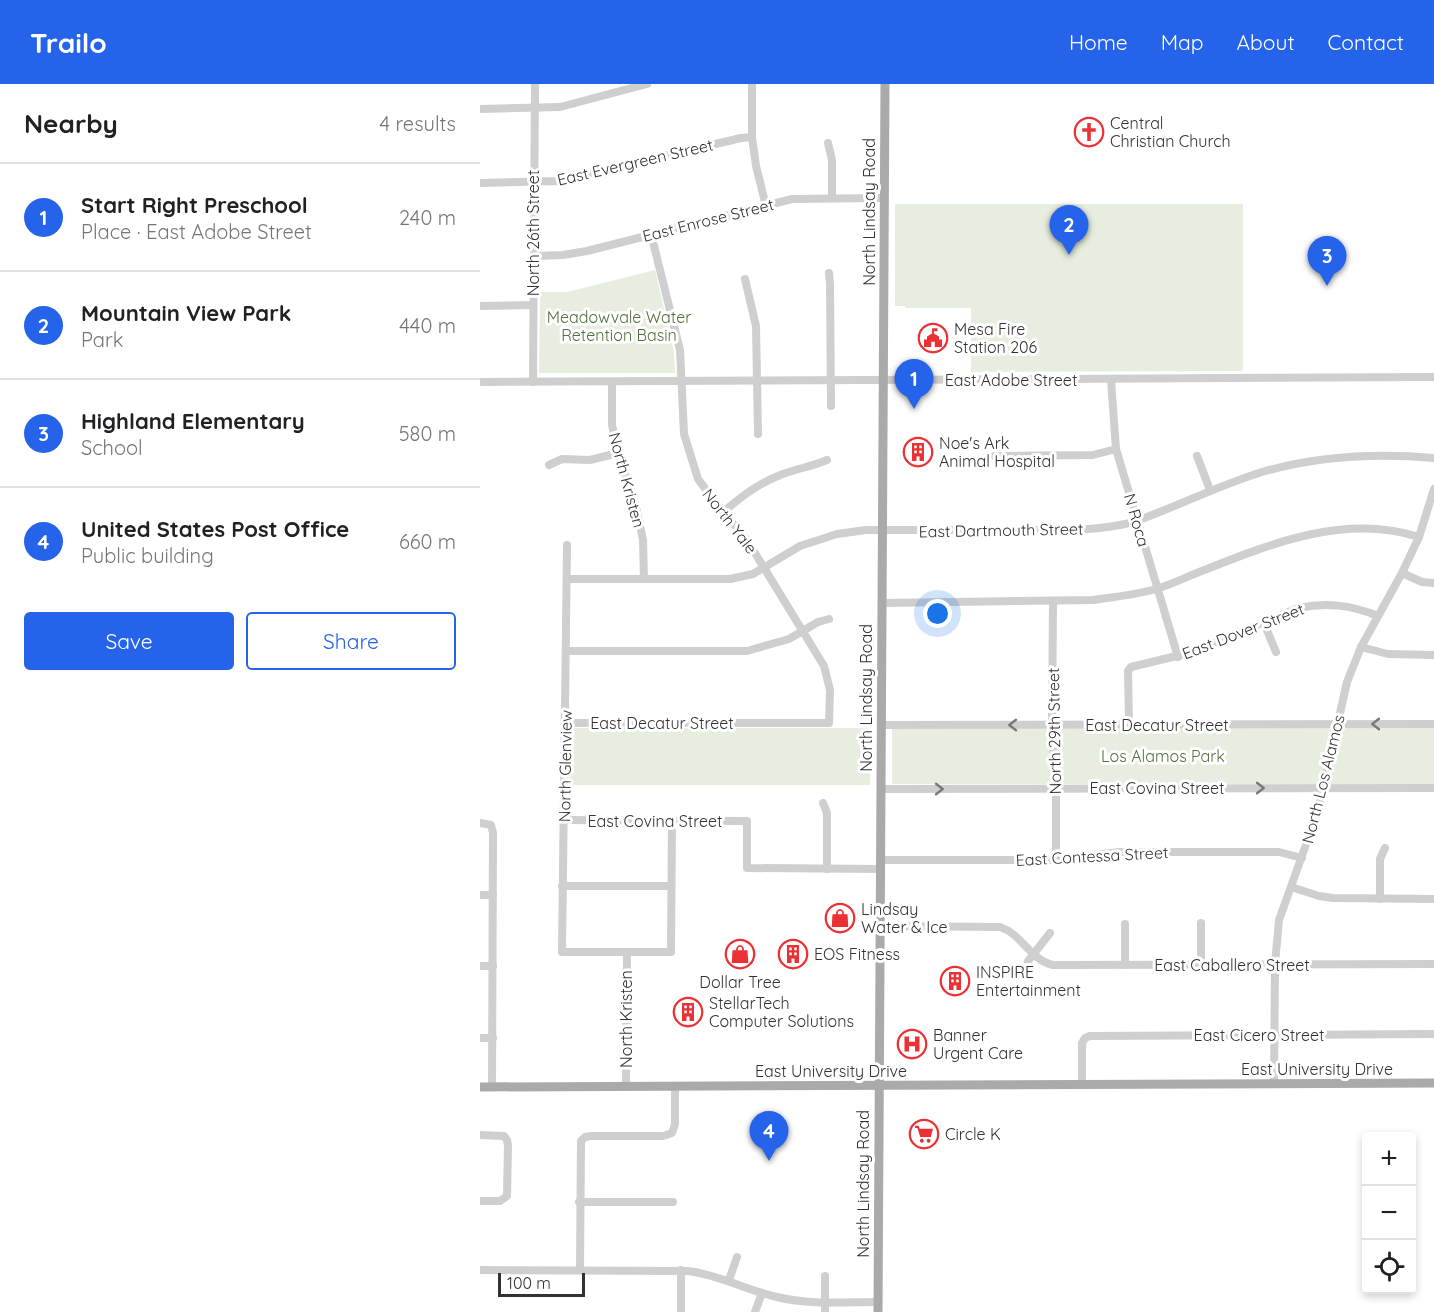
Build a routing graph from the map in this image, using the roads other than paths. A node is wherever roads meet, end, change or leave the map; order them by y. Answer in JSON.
{"nodes":[{"id":1,"x":535,"y":84,"type":"edge"},
{"id":2,"x":647,"y":84,"type":"edge"},
{"id":3,"x":753,"y":84,"type":"edge"},
{"id":4,"x":885,"y":84,"type":"edge"},
{"id":5,"x":480,"y":109,"type":"edge"},
{"id":6,"x":534,"y":109,"type":"junction"},
{"id":7,"x":752,"y":137,"type":"junction"},
{"id":8,"x":828,"y":143,"type":"dead end"},
{"id":9,"x":480,"y":183,"type":"edge"},
{"id":10,"x":534,"y":183,"type":"junction"},
{"id":11,"x":832,"y":198,"type":"junction"},
{"id":12,"x":884,"y":198,"type":"junction"},
{"id":13,"x":766,"y":206,"type":"junction"},
{"id":14,"x":651,"y":234,"type":"junction"},
{"id":15,"x":533,"y":256,"type":"junction"},
{"id":16,"x":829,"y":273,"type":"dead end"},
{"id":17,"x":745,"y":279,"type":"dead end"},
{"id":18,"x":533,"y":305,"type":"junction"},
{"id":19,"x":480,"y":306,"type":"edge"},
{"id":20,"x":1434,"y":377,"type":"edge"},
{"id":21,"x":1111,"y":380,"type":"junction"},
{"id":22,"x":758,"y":381,"type":"junction"},
{"id":23,"x":831,"y":381,"type":"junction"},
{"id":24,"x":883,"y":381,"type":"junction"},
{"id":25,"x":480,"y":382,"type":"edge"},
{"id":26,"x":533,"y":382,"type":"junction"},
{"id":27,"x":612,"y":382,"type":"junction"},
{"id":28,"x":682,"y":382,"type":"junction"},
{"id":29,"x":831,"y":406,"type":"dead end"},
{"id":30,"x":758,"y":434,"type":"dead end"},
{"id":31,"x":1116,"y":449,"type":"junction"},
{"id":32,"x":618,"y":453,"type":"junction"},
{"id":33,"x":994,"y":456,"type":"dead end"},
{"id":34,"x":1197,"y":456,"type":"dead end"},
{"id":35,"x":1434,"y":458,"type":"edge"},
{"id":36,"x":827,"y":460,"type":"dead end"},
{"id":37,"x":549,"y":465,"type":"dead end"},
{"id":38,"x":1434,"y":489,"type":"edge"},
{"id":39,"x":1210,"y":490,"type":"junction"},
{"id":40,"x":723,"y":512,"type":"junction"},
{"id":41,"x":1137,"y":521,"type":"junction"},
{"id":42,"x":882,"y":531,"type":"junction"},
{"id":43,"x":1419,"y":537,"type":"junction"},
{"id":44,"x":567,"y":545,"type":"dead end"},
{"id":45,"x":765,"y":567,"type":"junction"},
{"id":46,"x":1402,"y":573,"type":"junction"},
{"id":47,"x":567,"y":579,"type":"junction"},
{"id":48,"x":644,"y":579,"type":"junction"},
{"id":49,"x":1434,"y":583,"type":"edge"},
{"id":50,"x":1157,"y":588,"type":"junction"},
{"id":51,"x":1053,"y":602,"type":"junction"},
{"id":52,"x":882,"y":603,"type":"junction"},
{"id":53,"x":1378,"y":616,"type":"junction"},
{"id":54,"x":829,"y":619,"type":"dead end"},
{"id":55,"x":1264,"y":622,"type":"junction"},
{"id":56,"x":803,"y":631,"type":"junction"},
{"id":57,"x":1361,"y":647,"type":"junction"},
{"id":58,"x":567,"y":651,"type":"junction"},
{"id":59,"x":1276,"y":652,"type":"dead end"},
{"id":60,"x":1434,"y":654,"type":"edge"},
{"id":61,"x":1178,"y":657,"type":"junction"},
{"id":62,"x":566,"y":723,"type":"junction"},
{"id":63,"x":829,"y":723,"type":"joint"},
{"id":64,"x":1336,"y":724,"type":"junction"},
{"id":65,"x":1434,"y":724,"type":"edge"},
{"id":66,"x":881,"y":725,"type":"junction"},
{"id":67,"x":1052,"y":725,"type":"junction"},
{"id":68,"x":1129,"y":725,"type":"junction"},
{"id":69,"x":1323,"y":788,"type":"junction"},
{"id":70,"x":1434,"y":788,"type":"edge"},
{"id":71,"x":881,"y":789,"type":"junction"},
{"id":72,"x":1056,"y":789,"type":"junction"},
{"id":73,"x":823,"y":803,"type":"dead end"},
{"id":74,"x":563,"y":820,"type":"junction"},
{"id":75,"x":672,"y":820,"type":"junction"},
{"id":76,"x":480,"y":823,"type":"edge"},
{"id":77,"x":1385,"y":848,"type":"dead end"},
{"id":78,"x":1302,"y":858,"type":"junction"},
{"id":79,"x":1056,"y":860,"type":"junction"},
{"id":80,"x":880,"y":865,"type":"junction"},
{"id":81,"x":747,"y":868,"type":"joint"},
{"id":82,"x":827,"y":869,"type":"junction"},
{"id":83,"x":562,"y":886,"type":"junction"},
{"id":84,"x":671,"y":886,"type":"junction"},
{"id":85,"x":1291,"y":887,"type":"junction"},
{"id":86,"x":493,"y":894,"type":"junction"},
{"id":87,"x":480,"y":895,"type":"edge"},
{"id":88,"x":1380,"y":899,"type":"junction"},
{"id":89,"x":1434,"y":899,"type":"edge"},
{"id":90,"x":1201,"y":923,"type":"dead end"},
{"id":91,"x":1125,"y":924,"type":"dead end"},
{"id":92,"x":880,"y":926,"type":"junction"},
{"id":93,"x":1050,"y":933,"type":"dead end"},
{"id":94,"x":627,"y":952,"type":"junction"},
{"id":95,"x":1031,"y":958,"type":"junction"},
{"id":96,"x":1275,"y":964,"type":"junction"},
{"id":97,"x":1434,"y":964,"type":"edge"},
{"id":98,"x":1125,"y":965,"type":"junction"},
{"id":99,"x":1201,"y":965,"type":"junction"},
{"id":100,"x":480,"y":966,"type":"edge"},
{"id":101,"x":493,"y":966,"type":"junction"},
{"id":102,"x":1434,"y":1034,"type":"edge"},
{"id":103,"x":1275,"y":1035,"type":"junction"},
{"id":104,"x":480,"y":1038,"type":"edge"},
{"id":105,"x":492,"y":1038,"type":"junction"},
{"id":106,"x":1434,"y":1083,"type":"edge"},
{"id":107,"x":1274,"y":1084,"type":"junction"},
{"id":108,"x":1082,"y":1085,"type":"junction"},
{"id":109,"x":626,"y":1086,"type":"junction"},
{"id":110,"x":675,"y":1086,"type":"junction"},
{"id":111,"x":879,"y":1086,"type":"junction"},
{"id":112,"x":480,"y":1087,"type":"edge"},
{"id":113,"x":492,"y":1087,"type":"junction"},
{"id":114,"x":480,"y":1135,"type":"edge"},
{"id":115,"x":480,"y":1201,"type":"edge"},
{"id":116,"x":579,"y":1202,"type":"junction"},
{"id":117,"x":673,"y":1202,"type":"dead end"},
{"id":118,"x":737,"y":1257,"type":"dead end"},
{"id":119,"x":480,"y":1270,"type":"edge"},
{"id":120,"x":579,"y":1270,"type":"junction"},
{"id":121,"x":681,"y":1270,"type":"junction"},
{"id":122,"x":825,"y":1276,"type":"dead end"},
{"id":123,"x":729,"y":1280,"type":"junction"},
{"id":124,"x":762,"y":1293,"type":"junction"},
{"id":125,"x":825,"y":1302,"type":"junction"},
{"id":126,"x":878,"y":1307,"type":"edge"},
{"id":127,"x":681,"y":1312,"type":"edge"},
{"id":128,"x":755,"y":1312,"type":"edge"},
{"id":129,"x":825,"y":1312,"type":"edge"}],
"edges":[{"from":1,"to":6,"type":"street","name":"North 26th Street"},
{"from":2,"to":6,"type":"street"},
{"from":3,"to":7,"type":"street"},
{"from":4,"to":12,"type":"main road","name":"North Lindsay Road"},
{"from":5,"to":6,"type":"street"},
{"from":6,"to":10,"type":"street","name":"North 26th Street"},
{"from":7,"to":10,"type":"street","name":"East Evergreen Street"},
{"from":7,"to":13,"type":"street"},
{"from":8,"to":11,"type":"street"},
{"from":9,"to":10,"type":"street","name":"East Evergreen Street"},
{"from":10,"to":15,"type":"street","name":"North 26th Street"},
{"from":11,"to":12,"type":"street","name":"East Enrose Street"},
{"from":11,"to":13,"type":"street","name":"East Enrose Street"},
{"from":12,"to":24,"type":"main road","name":"North Lindsay Road"},
{"from":13,"to":14,"type":"street","name":"East Enrose Street"},
{"from":14,"to":15,"type":"street","name":"East Enrose Street"},
{"from":14,"to":28,"type":"street","name":"North Yale"},
{"from":15,"to":18,"type":"street","name":"North 26th Street"},
{"from":16,"to":23,"type":"street"},
{"from":17,"to":22,"type":"street"},
{"from":18,"to":19,"type":"street"},
{"from":18,"to":26,"type":"street","name":"North 26th Street"},
{"from":20,"to":21,"type":"street","name":"East Adobe Street"},
{"from":21,"to":24,"type":"street","name":"East Adobe Street"},
{"from":21,"to":31,"type":"street","name":"N Roca"},
{"from":22,"to":23,"type":"street","name":"East Adobe Street"},
{"from":22,"to":28,"type":"street","name":"East Adobe Street"},
{"from":22,"to":30,"type":"street"},
{"from":23,"to":24,"type":"street","name":"East Adobe Street"},
{"from":23,"to":29,"type":"street"},
{"from":24,"to":42,"type":"main road","name":"North Lindsay Road"},
{"from":25,"to":26,"type":"street","name":"East Adobe Street"},
{"from":26,"to":27,"type":"street","name":"East Adobe Street"},
{"from":27,"to":28,"type":"street","name":"East Adobe Street"},
{"from":27,"to":32,"type":"street","name":"North Kristen"},
{"from":28,"to":40,"type":"street","name":"North Yale"},
{"from":31,"to":33,"type":"street"},
{"from":31,"to":41,"type":"street","name":"N Roca"},
{"from":32,"to":37,"type":"street"},
{"from":32,"to":48,"type":"street","name":"North Kristen"},
{"from":34,"to":39,"type":"street"},
{"from":35,"to":39,"type":"street","name":"East Dartmouth Street"},
{"from":36,"to":40,"type":"street"},
{"from":38,"to":43,"type":"street","name":"North Los Alamos"},
{"from":39,"to":41,"type":"street","name":"East Dartmouth Street"},
{"from":40,"to":45,"type":"street","name":"North Yale"},
{"from":41,"to":42,"type":"street","name":"East Dartmouth Street"},
{"from":41,"to":50,"type":"street","name":"N Roca"},
{"from":42,"to":45,"type":"street","name":"East Dartmouth Street"},
{"from":42,"to":52,"type":"main road","name":"North Lindsay Road"},
{"from":43,"to":46,"type":"street","name":"North Los Alamos"},
{"from":43,"to":50,"type":"street"},
{"from":44,"to":47,"type":"street","name":"North Glenview"},
{"from":45,"to":48,"type":"street","name":"East Dartmouth Street"},
{"from":45,"to":56,"type":"street","name":"North Yale"},
{"from":46,"to":49,"type":"street"},
{"from":46,"to":53,"type":"street","name":"North Los Alamos"},
{"from":47,"to":48,"type":"street","name":"East Dartmouth Street"},
{"from":47,"to":58,"type":"street","name":"North Glenview"},
{"from":50,"to":51,"type":"street"},
{"from":50,"to":61,"type":"street","name":"N Roca"},
{"from":51,"to":52,"type":"street"},
{"from":51,"to":67,"type":"street","name":"North 29th Street"},
{"from":52,"to":66,"type":"main road","name":"North Lindsay Road"},
{"from":53,"to":55,"type":"street","name":"East Dover Street"},
{"from":53,"to":57,"type":"street","name":"North Los Alamos"},
{"from":54,"to":56,"type":"street"},
{"from":55,"to":59,"type":"street"},
{"from":55,"to":61,"type":"street","name":"East Dover Street"},
{"from":56,"to":58,"type":"street"},
{"from":56,"to":63,"type":"street","name":"North Yale"},
{"from":57,"to":60,"type":"street"},
{"from":57,"to":64,"type":"street","name":"North Los Alamos"},
{"from":58,"to":62,"type":"street","name":"North Glenview"},
{"from":61,"to":68,"type":"street","name":"East Dover Street"},
{"from":62,"to":63,"type":"street","name":"East Decatur Street"},
{"from":62,"to":74,"type":"street","name":"North Glenview"},
{"from":65,"to":64,"type":"street","name":"East Decatur Street","one_way":true},
{"from":64,"to":68,"type":"street","name":"East Decatur Street"},
{"from":64,"to":69,"type":"street","name":"North Los Alamos"},
{"from":67,"to":66,"type":"street","name":"East Decatur Street","one_way":true},
{"from":66,"to":71,"type":"main road","name":"North Lindsay Road"},
{"from":67,"to":68,"type":"street","name":"East Decatur Street"},
{"from":67,"to":72,"type":"street","name":"North 29th Street"},
{"from":69,"to":70,"type":"street","name":"East Covina Street"},
{"from":72,"to":69,"type":"street","name":"East Covina Street","one_way":true},
{"from":69,"to":78,"type":"street","name":"North Los Alamos"},
{"from":71,"to":72,"type":"street","name":"East Covina Street","one_way":true},
{"from":71,"to":80,"type":"main road","name":"North Lindsay Road"},
{"from":72,"to":79,"type":"street","name":"North 29th Street"},
{"from":73,"to":82,"type":"street"},
{"from":74,"to":75,"type":"street","name":"East Covina Street"},
{"from":74,"to":83,"type":"street","name":"North Glenview"},
{"from":75,"to":81,"type":"street","name":"East Covina Street"},
{"from":75,"to":84,"type":"street"},
{"from":76,"to":86,"type":"street"},
{"from":77,"to":88,"type":"street"},
{"from":78,"to":79,"type":"street","name":"East Contessa Street"},
{"from":78,"to":85,"type":"street","name":"North Los Alamos"},
{"from":79,"to":80,"type":"street","name":"East Contessa Street"},
{"from":80,"to":82,"type":"street","name":"East Contessa Street"},
{"from":80,"to":92,"type":"main road","name":"North Lindsay Road"},
{"from":81,"to":82,"type":"street","name":"East Contessa Street"},
{"from":83,"to":84,"type":"street"},
{"from":83,"to":94,"type":"street","name":"North Glenview"},
{"from":84,"to":94,"type":"street"},
{"from":85,"to":88,"type":"street"},
{"from":85,"to":96,"type":"street","name":"North Los Alamos"},
{"from":86,"to":87,"type":"street"},
{"from":86,"to":101,"type":"street"},
{"from":88,"to":89,"type":"street"},
{"from":90,"to":99,"type":"street"},
{"from":91,"to":98,"type":"street"},
{"from":92,"to":95,"type":"street","name":"East Caballero Street"},
{"from":92,"to":111,"type":"main road","name":"North Lindsay Road"},
{"from":93,"to":95,"type":"street"},
{"from":94,"to":109,"type":"street","name":"North Kristen"},
{"from":95,"to":98,"type":"street","name":"East Caballero Street"},
{"from":96,"to":97,"type":"street","name":"East Caballero Street"},
{"from":96,"to":99,"type":"street","name":"East Caballero Street"},
{"from":96,"to":103,"type":"street","name":"North Los Alamos"},
{"from":98,"to":99,"type":"street","name":"East Caballero Street"},
{"from":100,"to":101,"type":"street"},
{"from":101,"to":105,"type":"street"},
{"from":102,"to":103,"type":"street","name":"East Cicero Street"},
{"from":103,"to":107,"type":"street","name":"North Los Alamos"},
{"from":103,"to":108,"type":"street","name":"East Cicero Street"},
{"from":104,"to":105,"type":"street"},
{"from":105,"to":113,"type":"street"},
{"from":106,"to":107,"type":"main road","name":"East University Drive"},
{"from":107,"to":108,"type":"main road","name":"East University Drive"},
{"from":108,"to":111,"type":"main road","name":"East University Drive"},
{"from":109,"to":110,"type":"main road","name":"East University Drive"},
{"from":109,"to":113,"type":"main road","name":"East University Drive"},
{"from":110,"to":111,"type":"main road","name":"East University Drive"},
{"from":110,"to":116,"type":"street"},
{"from":111,"to":126,"type":"main road","name":"North Lindsay Road"},
{"from":112,"to":113,"type":"main road","name":"East University Drive"},
{"from":114,"to":115,"type":"street"},
{"from":116,"to":117,"type":"street"},
{"from":116,"to":120,"type":"street"},
{"from":118,"to":123,"type":"street"},
{"from":119,"to":120,"type":"street"},
{"from":120,"to":121,"type":"street"},
{"from":121,"to":123,"type":"street"},
{"from":121,"to":127,"type":"street"},
{"from":122,"to":125,"type":"street"},
{"from":123,"to":124,"type":"street"},
{"from":124,"to":125,"type":"street"},
{"from":124,"to":128,"type":"street"},
{"from":125,"to":126,"type":"street"},
{"from":125,"to":129,"type":"street"}]}
